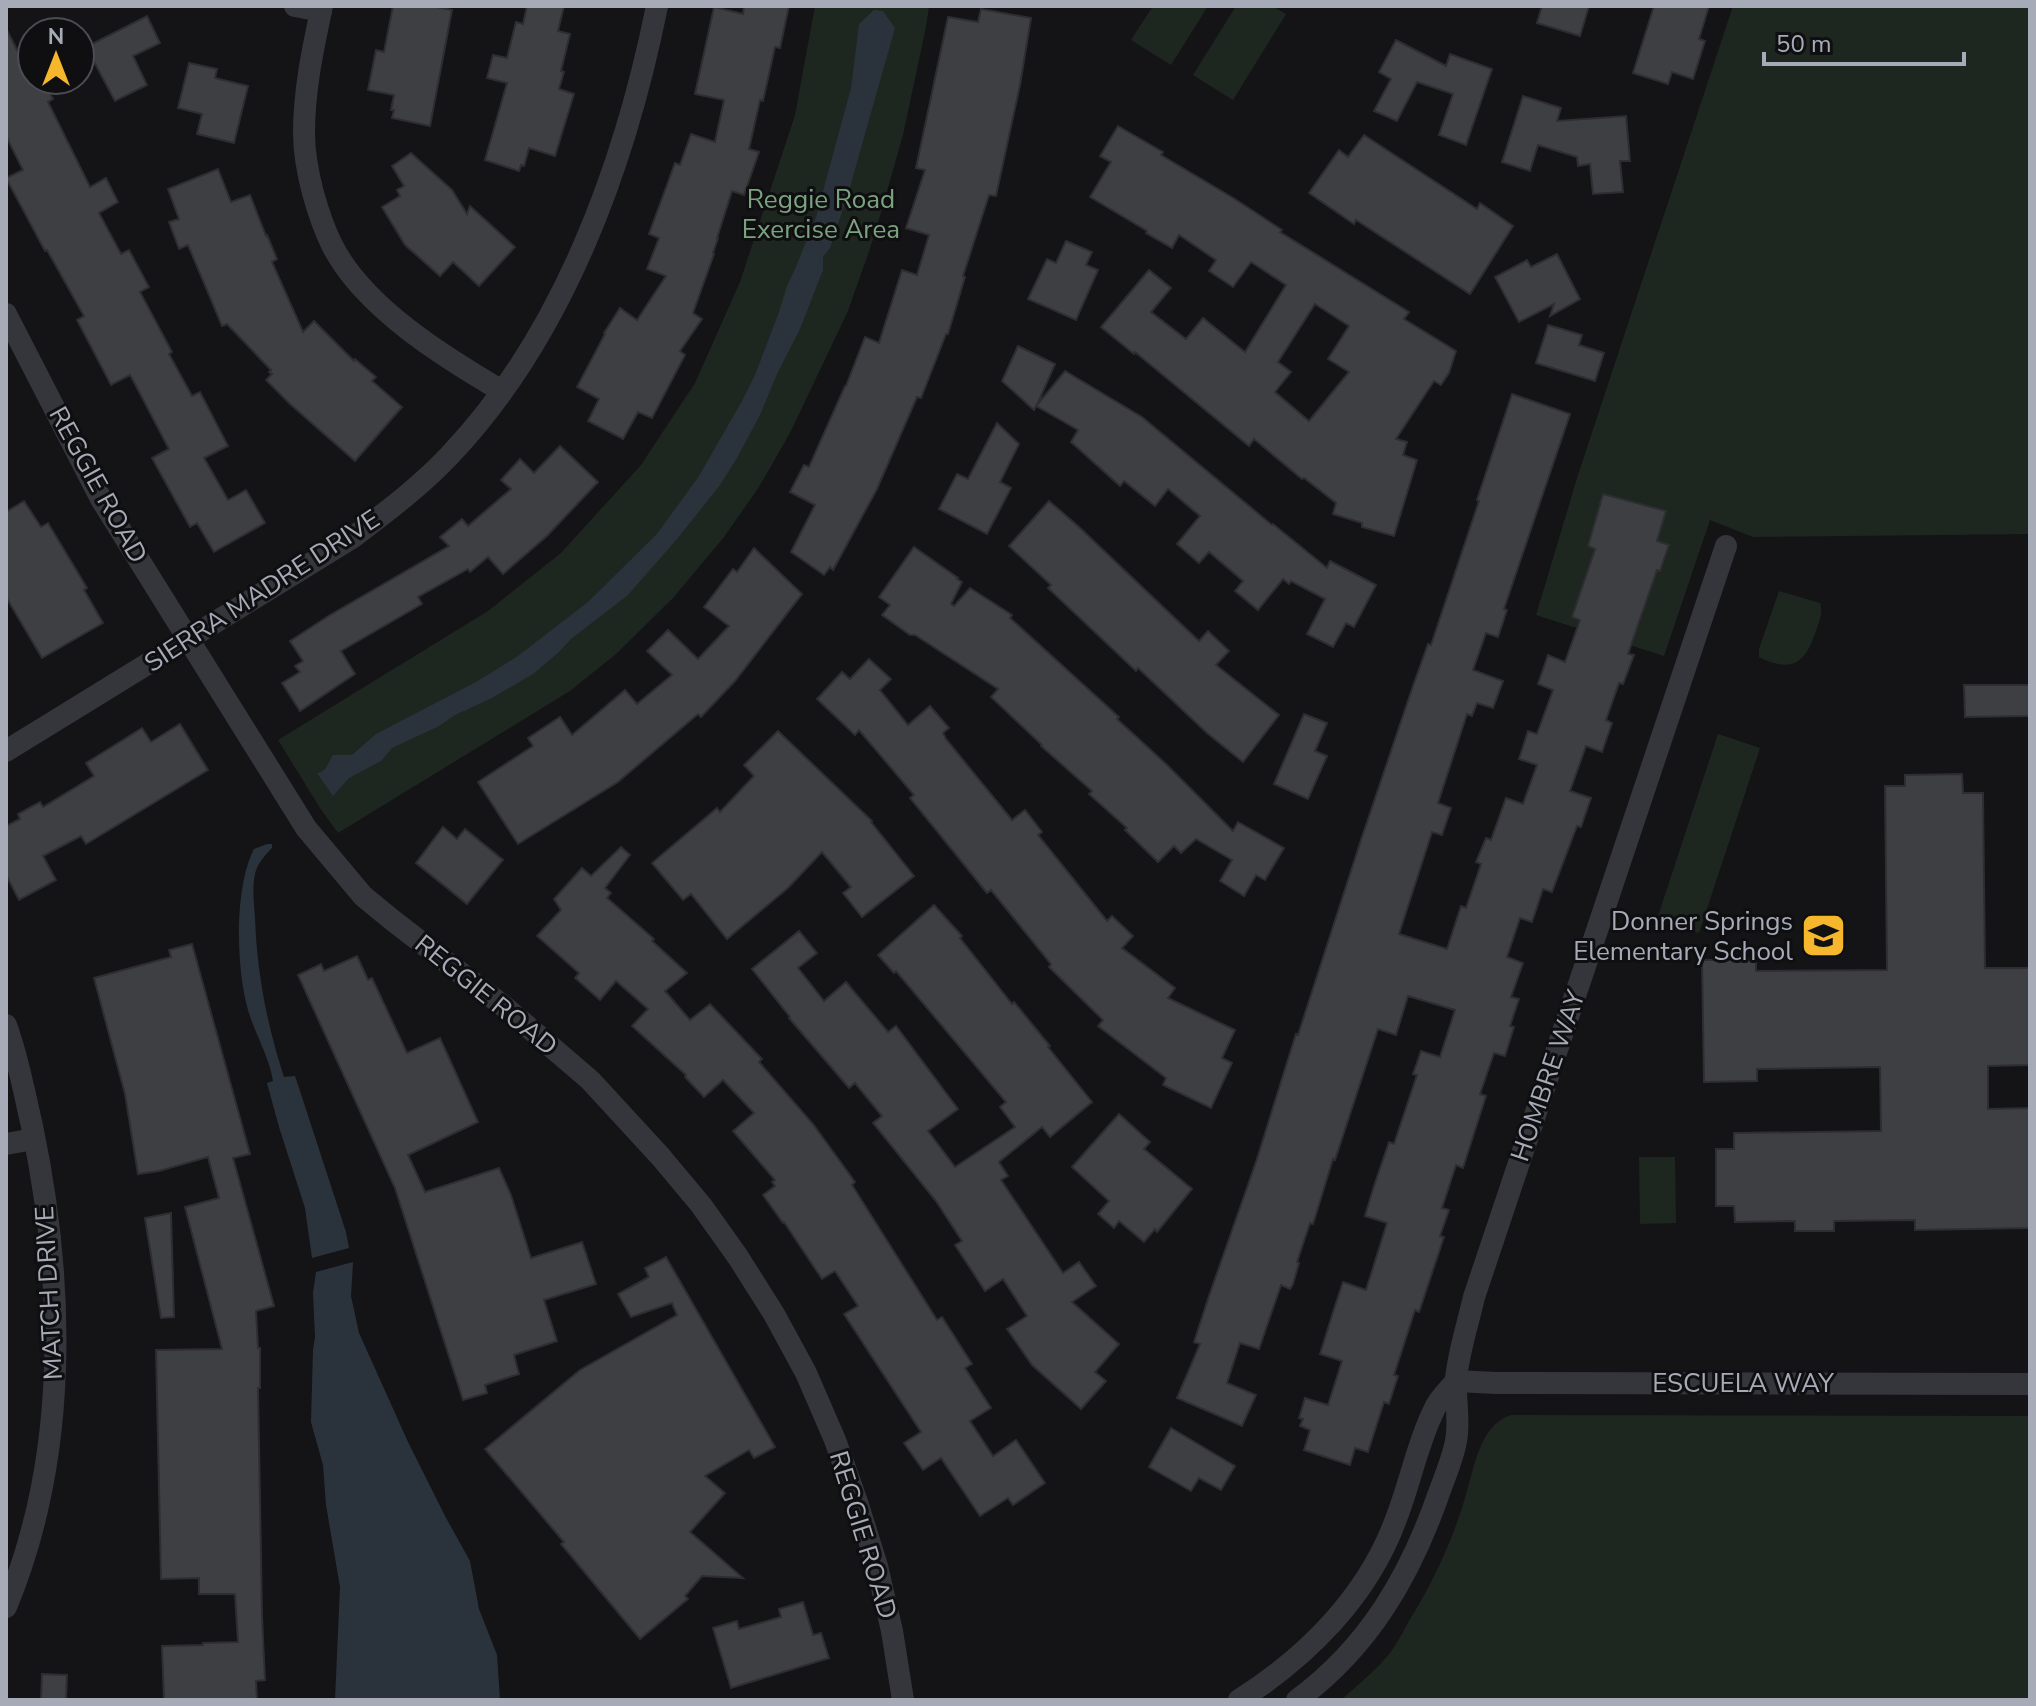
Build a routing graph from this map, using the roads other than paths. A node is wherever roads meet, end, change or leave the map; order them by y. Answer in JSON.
{"nodes":[{"id":1,"x":295,"y":6,"type":"edge"},
{"id":2,"x":657,"y":6,"type":"edge"},
{"id":3,"x":321,"y":9,"type":"edge"},
{"id":4,"x":6,"y":314,"type":"edge"},
{"id":5,"x":502,"y":391,"type":"junction"},
{"id":6,"x":1726,"y":546,"type":"dead end"},
{"id":7,"x":188,"y":639,"type":"junction"},
{"id":8,"x":6,"y":751,"type":"edge"},
{"id":9,"x":6,"y":1025,"type":"edge"},
{"id":10,"x":34,"y":1139,"type":"junction"},
{"id":11,"x":6,"y":1144,"type":"edge"},
{"id":12,"x":1456,"y":1381,"type":"junction"},
{"id":13,"x":2030,"y":1384,"type":"edge"},
{"id":14,"x":6,"y":1607,"type":"edge"},
{"id":15,"x":903,"y":1700,"type":"edge"},
{"id":16,"x":1239,"y":1700,"type":"edge"},
{"id":17,"x":1297,"y":1700,"type":"edge"}],
"edges":[{"from":1,"to":3,"type":"street"},
{"from":2,"to":5,"type":"street","name":"SIERRA MADRE DRIVE"},
{"from":3,"to":5,"type":"street"},
{"from":4,"to":7,"type":"street","name":"REGGIE ROAD"},
{"from":5,"to":7,"type":"street","name":"SIERRA MADRE DRIVE"},
{"from":6,"to":12,"type":"street","name":"HOMBRE WAY"},
{"from":7,"to":8,"type":"street","name":"SIERRA MADRE DRIVE"},
{"from":7,"to":15,"type":"street","name":"REGGIE ROAD"},
{"from":9,"to":10,"type":"street","name":"MATCH DRIVE"},
{"from":10,"to":11,"type":"street"},
{"from":10,"to":14,"type":"street","name":"MATCH DRIVE"},
{"from":12,"to":13,"type":"street","name":"ESCUELA WAY"},
{"from":12,"to":16,"type":"street","name":"HOMBRE WAY"},
{"from":12,"to":17,"type":"street","name":"HOMBRE WAY"}]}
